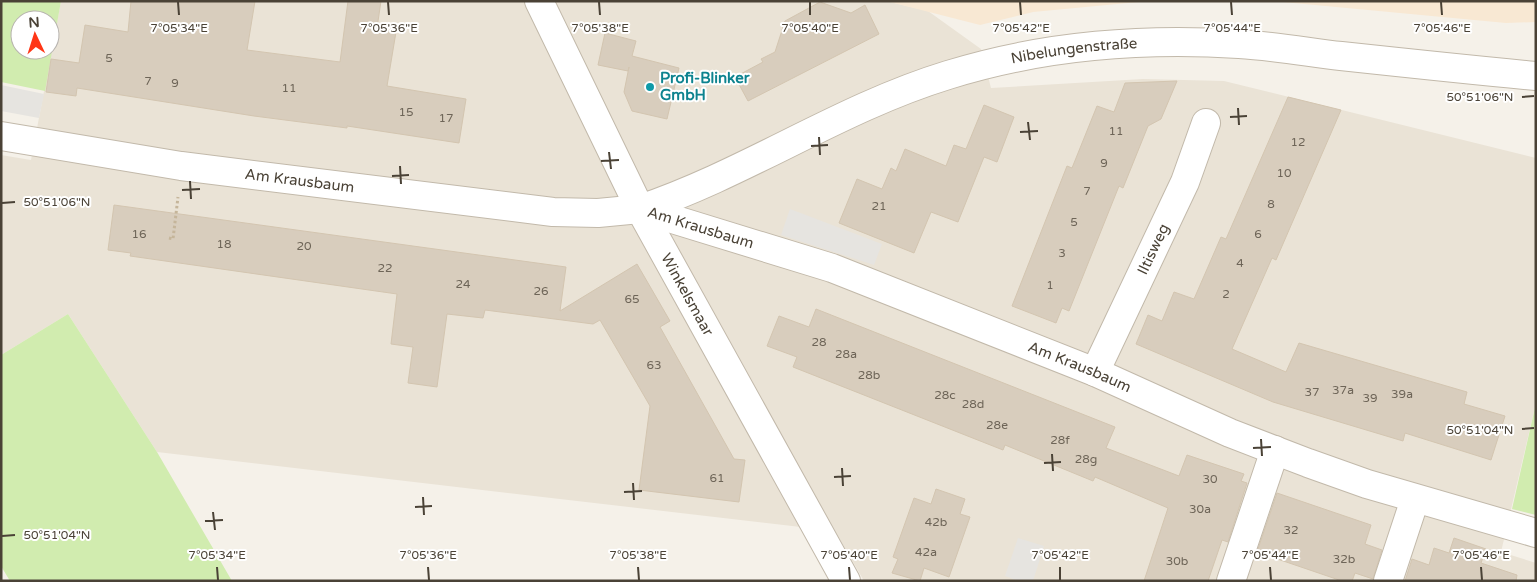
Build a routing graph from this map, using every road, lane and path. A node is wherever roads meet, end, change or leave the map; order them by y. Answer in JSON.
{"nodes":[{"id":1,"x":540,"y":1,"type":"edge"},
{"id":2,"x":1536,"y":76,"type":"edge"},
{"id":3,"x":1206,"y":123,"type":"dead end"},
{"id":4,"x":1,"y":136,"type":"edge"},
{"id":5,"x":640,"y":209,"type":"junction"},
{"id":6,"x":174,"y":225,"type":"dead end"},
{"id":7,"x":169,"y":238,"type":"dead end"},
{"id":8,"x":1095,"y":372,"type":"junction"},
{"id":9,"x":1275,"y":450,"type":"junction"},
{"id":10,"x":1415,"y":499,"type":"junction"},
{"id":11,"x":1536,"y":533,"type":"edge"},
{"id":12,"x":846,"y":581,"type":"edge"},
{"id":13,"x":1231,"y":581,"type":"edge"},
{"id":14,"x":1388,"y":581,"type":"edge"}],
"edges":[{"from":1,"to":5,"type":"street","name":"Winkelsmaar"},
{"from":2,"to":5,"type":"street","name":"Nibelungenstraße"},
{"from":3,"to":8,"type":"street","name":"Iltisweg"},
{"from":4,"to":5,"type":"street","name":"Am Krausbaum"},
{"from":5,"to":8,"type":"street","name":"Am Krausbaum"},
{"from":5,"to":12,"type":"street","name":"Winkelsmaar"},
{"from":6,"to":7,"type":"path"},
{"from":8,"to":9,"type":"street","name":"Am Krausbaum"},
{"from":9,"to":10,"type":"street","name":"Am Krausbaum"},
{"from":9,"to":13,"type":"street"},
{"from":10,"to":11,"type":"street","name":"Am Krausbaum"},
{"from":10,"to":14,"type":"street"}]}
